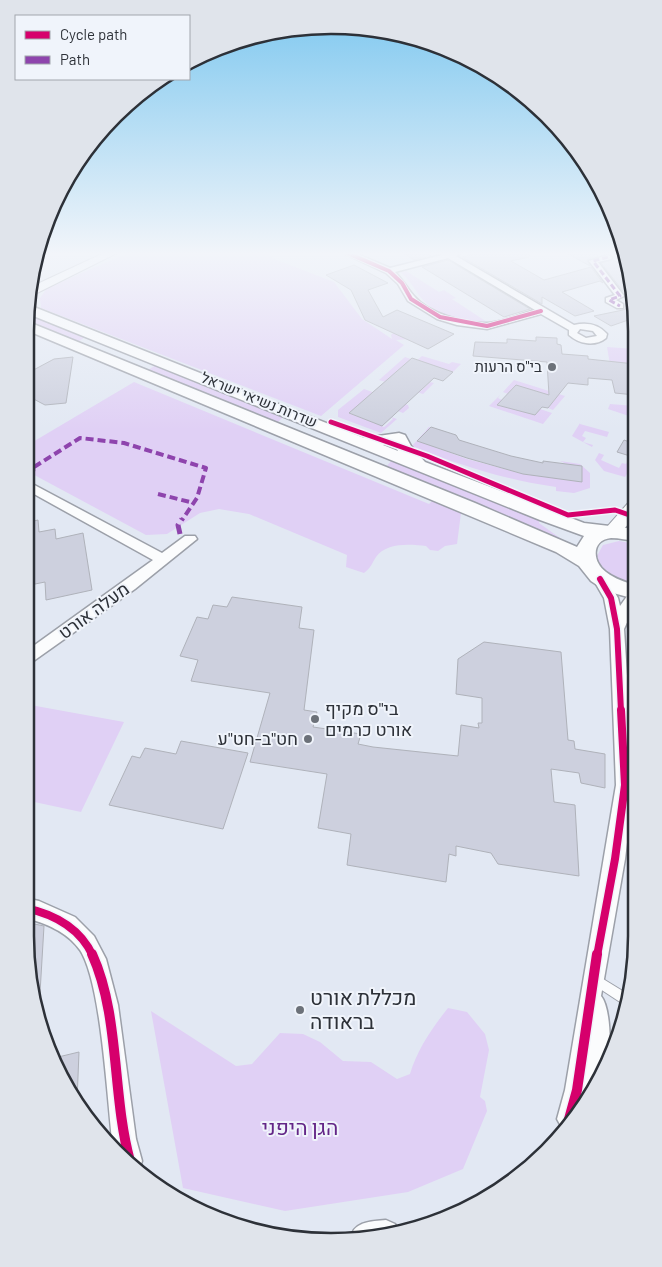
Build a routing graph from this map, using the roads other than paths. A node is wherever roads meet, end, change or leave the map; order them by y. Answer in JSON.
{"nodes":[{"id":1,"x":34,"y":311,"type":"edge"},
{"id":2,"x":431,"y":311,"type":"edge"},
{"id":3,"x":537,"y":311,"type":"edge"},
{"id":4,"x":543,"y":311,"type":"edge"},
{"id":5,"x":34,"y":328,"type":"edge"},
{"id":6,"x":574,"y":329,"type":"dead end"},
{"id":7,"x":34,"y":488,"type":"edge"},
{"id":8,"x":628,"y":513,"type":"edge"},
{"id":9,"x":609,"y":533,"type":"junction"},
{"id":10,"x":628,"y":534,"type":"edge"},
{"id":11,"x":190,"y":538,"type":"dead end"},
{"id":12,"x":162,"y":560,"type":"junction"},
{"id":13,"x":586,"y":561,"type":"junction"},
{"id":14,"x":600,"y":579,"type":"junction"},
{"id":15,"x":628,"y":590,"type":"edge"},
{"id":16,"x":628,"y":603,"type":"edge"},
{"id":17,"x":618,"y":629,"type":"junction"},
{"id":18,"x":34,"y":653,"type":"edge"},
{"id":19,"x":34,"y":910,"type":"edge"},
{"id":20,"x":593,"y":978,"type":"junction"},
{"id":21,"x":622,"y":997,"type":"edge"},
{"id":22,"x":600,"y":1063,"type":"edge"},
{"id":23,"x":571,"y":1111,"type":"edge"},
{"id":24,"x":128,"y":1152,"type":"edge"}],
"edges":[{"from":1,"to":9,"type":"main road","name":"שדרות נשיאי ישראל"},
{"from":2,"to":3,"type":"street"},
{"from":4,"to":6,"type":"street"},
{"from":5,"to":13,"type":"main road","name":"שדרות נשיאי ישראל"},
{"from":7,"to":12,"type":"street"},
{"from":8,"to":9,"type":"street"},
{"from":9,"to":10,"type":"main road"},
{"from":9,"to":13,"type":"main road"},
{"from":11,"to":12,"type":"street","name":"מעלה אורט"},
{"from":12,"to":18,"type":"street","name":"מעלה אורט"},
{"from":13,"to":14,"type":"main road"},
{"from":14,"to":15,"type":"main road"},
{"from":14,"to":17,"type":"street"},
{"from":16,"to":17,"type":"street"},
{"from":17,"to":20,"type":"street"},
{"from":19,"to":24,"type":"street"},
{"from":20,"to":21,"type":"lane"},
{"from":20,"to":22,"type":"street"},
{"from":20,"to":23,"type":"street"}]}
